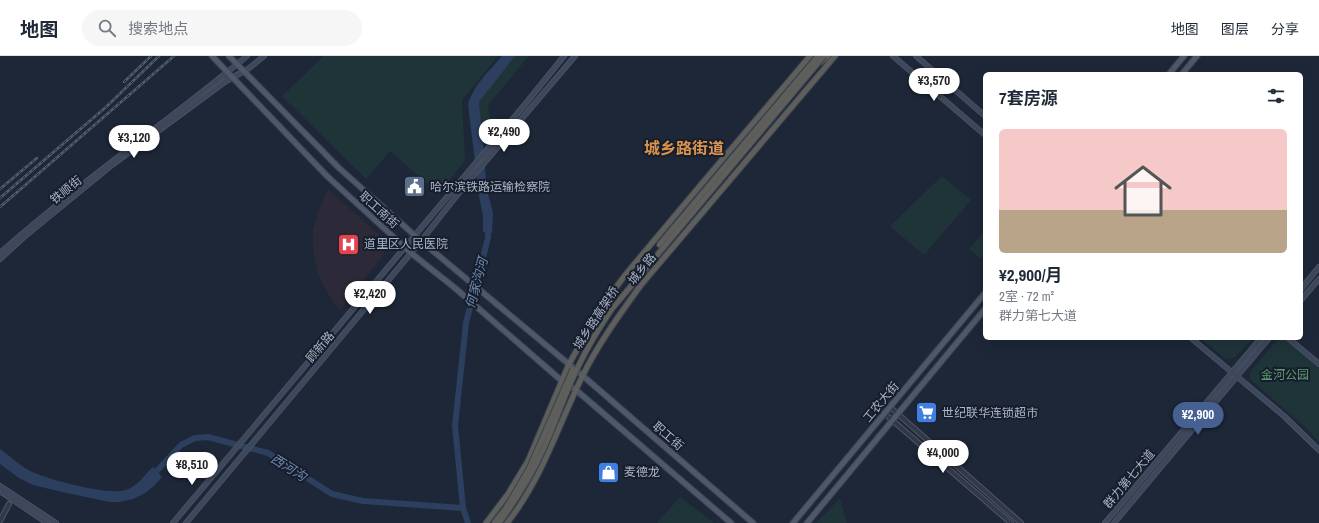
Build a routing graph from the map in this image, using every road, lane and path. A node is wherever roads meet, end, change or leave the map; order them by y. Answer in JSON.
{"nodes":[{"id":1,"x":212,"y":56,"type":"edge"},
{"id":2,"x":229,"y":56,"type":"edge"},
{"id":3,"x":247,"y":56,"type":"edge"},
{"id":4,"x":264,"y":56,"type":"edge"},
{"id":5,"x":564,"y":56,"type":"edge"},
{"id":6,"x":575,"y":56,"type":"edge"},
{"id":7,"x":810,"y":56,"type":"edge"},
{"id":8,"x":818,"y":56,"type":"edge"},
{"id":9,"x":824,"y":56,"type":"edge"},
{"id":10,"x":828,"y":56,"type":"edge"},
{"id":11,"x":836,"y":56,"type":"edge"},
{"id":12,"x":893,"y":56,"type":"edge"},
{"id":13,"x":916,"y":56,"type":"edge"},
{"id":14,"x":1184,"y":56,"type":"edge"},
{"id":15,"x":1197,"y":56,"type":"edge"},
{"id":16,"x":237,"y":64,"type":"junction"},
{"id":17,"x":244,"y":71,"type":"junction"},
{"id":18,"x":1171,"y":72,"type":"edge"},
{"id":19,"x":1184,"y":72,"type":"edge"},
{"id":20,"x":227,"y":73,"type":"junction"},
{"id":21,"x":810,"y":73,"type":"junction"},
{"id":22,"x":232,"y":78,"type":"junction"},
{"id":23,"x":983,"y":114,"type":"edge"},
{"id":24,"x":983,"y":133,"type":"edge"},
{"id":25,"x":414,"y":235,"type":"junction"},
{"id":26,"x":421,"y":241,"type":"junction"},
{"id":27,"x":404,"y":247,"type":"junction"},
{"id":28,"x":0,"y":253,"type":"edge"},
{"id":29,"x":411,"y":253,"type":"junction"},
{"id":30,"x":0,"y":259,"type":"edge"},
{"id":31,"x":1319,"y":267,"type":"edge"},
{"id":32,"x":1319,"y":279,"type":"edge"},
{"id":33,"x":1303,"y":287,"type":"edge"},
{"id":34,"x":983,"y":295,"type":"edge"},
{"id":35,"x":1303,"y":298,"type":"edge"},
{"id":36,"x":983,"y":311,"type":"edge"},
{"id":37,"x":1193,"y":340,"type":"edge"},
{"id":38,"x":1259,"y":340,"type":"edge"},
{"id":39,"x":1267,"y":340,"type":"edge"},
{"id":40,"x":1290,"y":340,"type":"edge"},
{"id":41,"x":569,"y":364,"type":"junction"},
{"id":42,"x":1319,"y":364,"type":"edge"},
{"id":43,"x":1232,"y":373,"type":"junction"},
{"id":44,"x":583,"y":376,"type":"junction"},
{"id":45,"x":1237,"y":377,"type":"junction"},
{"id":46,"x":562,"y":381,"type":"junction"},
{"id":47,"x":576,"y":390,"type":"junction"},
{"id":48,"x":890,"y":407,"type":"junction"},
{"id":49,"x":897,"y":413,"type":"junction"},
{"id":50,"x":884,"y":414,"type":"junction"},
{"id":51,"x":892,"y":420,"type":"junction"},
{"id":52,"x":1319,"y":450,"type":"edge"},
{"id":53,"x":0,"y":486,"type":"edge"},
{"id":54,"x":0,"y":491,"type":"edge"},
{"id":55,"x":9,"y":504,"type":"dead end"},
{"id":56,"x":0,"y":521,"type":"edge"},
{"id":57,"x":47,"y":523,"type":"edge"},
{"id":58,"x":56,"y":523,"type":"edge"},
{"id":59,"x":173,"y":523,"type":"edge"},
{"id":60,"x":186,"y":523,"type":"edge"},
{"id":61,"x":486,"y":523,"type":"edge"},
{"id":62,"x":494,"y":523,"type":"edge"},
{"id":63,"x":500,"y":523,"type":"edge"},
{"id":64,"x":507,"y":523,"type":"edge"},
{"id":65,"x":731,"y":523,"type":"edge"},
{"id":66,"x":753,"y":523,"type":"edge"},
{"id":67,"x":793,"y":523,"type":"edge"},
{"id":68,"x":807,"y":523,"type":"edge"},
{"id":69,"x":1011,"y":523,"type":"edge"},
{"id":70,"x":1021,"y":523,"type":"edge"},
{"id":71,"x":1105,"y":523,"type":"edge"},
{"id":72,"x":1114,"y":523,"type":"edge"}],
"edges":[{"from":1,"to":20,"type":"main road","name":"职工南街"},
{"from":2,"to":16,"type":"main road","name":"职工南街"},
{"from":3,"to":16,"type":"main road","name":"铁顺街"},
{"from":4,"to":17,"type":"main road","name":"铁顺街"},
{"from":5,"to":25,"type":"main road","name":"顾新路"},
{"from":6,"to":26,"type":"main road","name":"顾新路"},
{"from":7,"to":41,"type":"highway","name":"城乡路"},
{"from":8,"to":62,"type":"highway","name":"城乡路高架桥","bridge":true},
{"from":9,"to":21,"type":"highway","name":"城乡路高架桥","bridge":true},
{"from":10,"to":21,"type":"highway","bridge":true},
{"from":11,"to":44,"type":"highway","name":"城乡路"},
{"from":12,"to":24,"type":"main road"},
{"from":13,"to":23,"type":"main road"},
{"from":14,"to":18,"type":"main road"},
{"from":15,"to":19,"type":"main road"},
{"from":16,"to":17,"type":"main road","name":"职工南街"},
{"from":16,"to":20,"type":"main road","name":"铁顺街"},
{"from":17,"to":22,"type":"main road","name":"铁顺街"},
{"from":17,"to":25,"type":"main road","name":"职工南街"},
{"from":20,"to":22,"type":"main road","name":"职工南街"},
{"from":20,"to":28,"type":"main road","name":"铁顺街"},
{"from":21,"to":63,"type":"highway","name":"城乡路高架桥","bridge":true},
{"from":22,"to":27,"type":"main road","name":"职工南街"},
{"from":22,"to":30,"type":"main road","name":"铁顺街"},
{"from":25,"to":26,"type":"main road","name":"职工南街"},
{"from":25,"to":27,"type":"main road","name":"顾新路"},
{"from":26,"to":29,"type":"main road","name":"顾新路"},
{"from":26,"to":41,"type":"main road","name":"职工南街"},
{"from":27,"to":29,"type":"main road","name":"职工南街"},
{"from":27,"to":59,"type":"main road","name":"顾新路"},
{"from":29,"to":46,"type":"main road","name":"职工南街"},
{"from":29,"to":60,"type":"main road","name":"顾新路"},
{"from":31,"to":33,"type":"main road"},
{"from":32,"to":35,"type":"main road"},
{"from":34,"to":48,"type":"main road","name":"工农大街"},
{"from":36,"to":49,"type":"main road","name":"工农大街"},
{"from":37,"to":43,"type":"main road"},
{"from":38,"to":43,"type":"main road","name":"群力第七大道"},
{"from":39,"to":45,"type":"main road","name":"群力第七大道"},
{"from":40,"to":42,"type":"main road"},
{"from":41,"to":44,"type":"main road","name":"职工街"},
{"from":41,"to":46,"type":"highway","name":"城乡路"},
{"from":43,"to":45,"type":"main road"},
{"from":43,"to":71,"type":"main road","name":"群力第七大道"},
{"from":44,"to":47,"type":"highway","name":"城乡路"},
{"from":44,"to":66,"type":"main road","name":"职工街"},
{"from":45,"to":52,"type":"main road"},
{"from":45,"to":72,"type":"main road","name":"群力第七大道"},
{"from":46,"to":47,"type":"main road","name":"职工街"},
{"from":46,"to":61,"type":"highway","name":"城乡路"},
{"from":47,"to":64,"type":"highway","name":"城乡路"},
{"from":47,"to":65,"type":"main road","name":"职工街"},
{"from":48,"to":49,"type":"street"},
{"from":48,"to":50,"type":"main road","name":"工农大街"},
{"from":49,"to":51,"type":"main road","name":"工农大街"},
{"from":49,"to":70,"type":"street"},
{"from":50,"to":51,"type":"street"},
{"from":50,"to":67,"type":"main road","name":"工农大街"},
{"from":51,"to":68,"type":"main road","name":"工农大街"},
{"from":51,"to":69,"type":"street"},
{"from":53,"to":58,"type":"main road"},
{"from":54,"to":57,"type":"main road"},
{"from":55,"to":56,"type":"street"}]}
